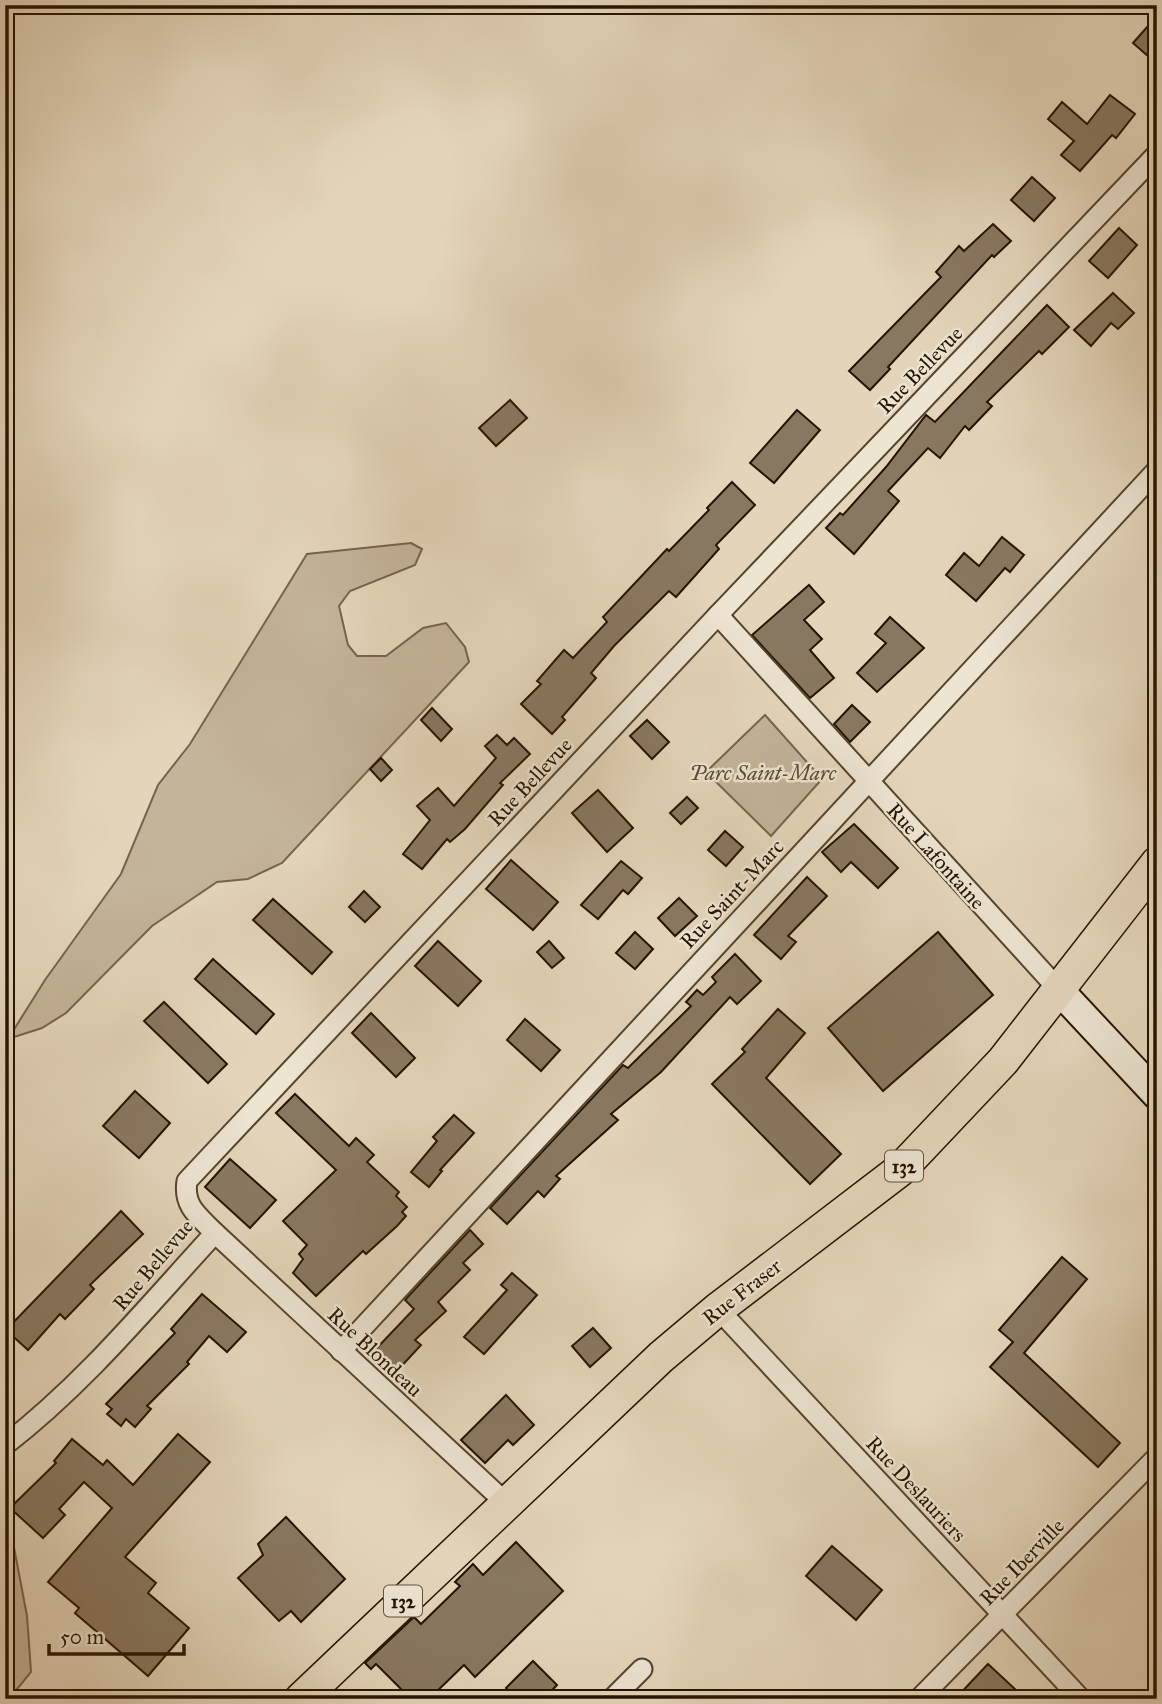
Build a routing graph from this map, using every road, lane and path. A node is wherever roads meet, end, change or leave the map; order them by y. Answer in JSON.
{"nodes":[{"id":1,"x":1157,"y":154,"type":"edge"},
{"id":2,"x":1157,"y":470,"type":"edge"},
{"id":3,"x":718,"y":615,"type":"junction"},
{"id":4,"x":867,"y":781,"type":"junction"},
{"id":5,"x":1157,"y":863,"type":"edge"},
{"id":6,"x":1059,"y":990,"type":"junction"},
{"id":7,"x":1157,"y":1096,"type":"edge"},
{"id":8,"x":215,"y":1233,"type":"junction"},
{"id":9,"x":718,"y":1309,"type":"junction"},
{"id":10,"x":341,"y":1351,"type":"junction"},
{"id":11,"x":5,"y":1444,"type":"edge"},
{"id":12,"x":1157,"y":1457,"type":"edge"},
{"id":13,"x":506,"y":1503,"type":"junction"},
{"id":14,"x":1002,"y":1615,"type":"junction"},
{"id":15,"x":642,"y":1669,"type":"dead end"},
{"id":16,"x":301,"y":1699,"type":"edge"},
{"id":17,"x":612,"y":1699,"type":"edge"},
{"id":18,"x":919,"y":1699,"type":"edge"},
{"id":19,"x":1081,"y":1699,"type":"edge"}],
"edges":[{"from":1,"to":3,"type":"street","name":"Rue Bellevue"},
{"from":2,"to":4,"type":"street","name":"Rue Saint-Marc"},
{"from":3,"to":4,"type":"street","name":"Rue Lafontaine"},
{"from":3,"to":8,"type":"street","name":"Rue Bellevue"},
{"from":4,"to":6,"type":"street","name":"Rue Lafontaine"},
{"from":4,"to":10,"type":"street","name":"Rue Saint-Marc"},
{"from":5,"to":6,"type":"main road","name":"Rue Fraser","number":"132"},
{"from":6,"to":7,"type":"main road","name":"Rue Lafontaine"},
{"from":6,"to":9,"type":"main road","name":"Rue Fraser","number":"132"},
{"from":8,"to":10,"type":"street","name":"Rue Blondeau"},
{"from":8,"to":11,"type":"street","name":"Rue Bellevue"},
{"from":9,"to":13,"type":"main road","name":"Rue Fraser","number":"132"},
{"from":9,"to":14,"type":"street","name":"Rue Deslauriers"},
{"from":10,"to":13,"type":"street","name":"Rue Blondeau"},
{"from":12,"to":14,"type":"street","name":"Rue Iberville"},
{"from":13,"to":16,"type":"main road","name":"Rue Fraser","number":"132"},
{"from":14,"to":18,"type":"street","name":"Rue Iberville"},
{"from":14,"to":19,"type":"street","name":"Rue Deslauriers"},
{"from":15,"to":17,"type":"street"}]}
